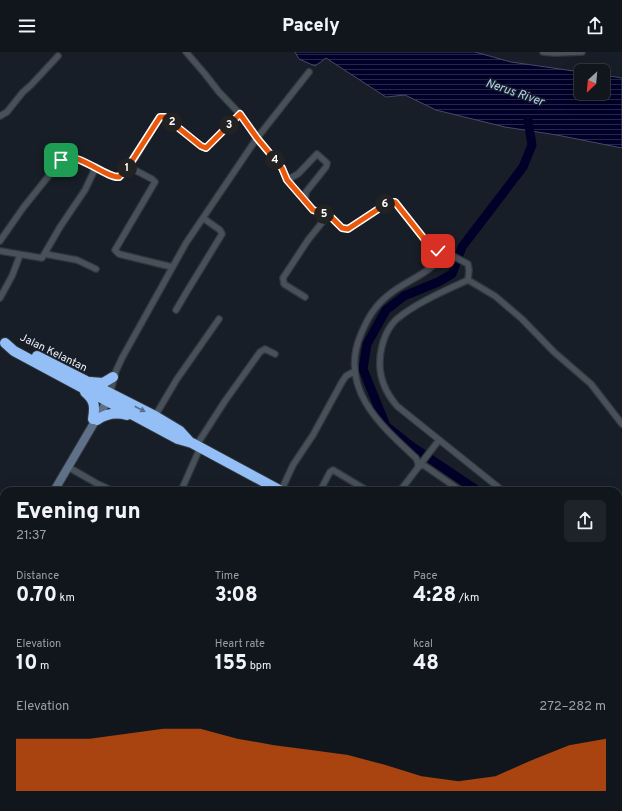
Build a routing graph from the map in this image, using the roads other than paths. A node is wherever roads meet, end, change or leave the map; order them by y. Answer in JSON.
{"nodes":[{"id":1,"x":186,"y":52,"type":"edge"},
{"id":2,"x":543,"y":52,"type":"edge"},
{"id":3,"x":582,"y":52,"type":"edge"},
{"id":4,"x":58,"y":56,"type":"dead end"},
{"id":5,"x":309,"y":72,"type":"dead end"},
{"id":6,"x":240,"y":114,"type":"junction"},
{"id":7,"x":0,"y":116,"type":"edge"},
{"id":8,"x":257,"y":138,"type":"junction"},
{"id":9,"x":96,"y":167,"type":"junction"},
{"id":10,"x":128,"y":167,"type":"junction"},
{"id":11,"x":287,"y":180,"type":"junction"},
{"id":12,"x":305,"y":201,"type":"junction"},
{"id":13,"x":328,"y":215,"type":"junction"},
{"id":14,"x":203,"y":218,"type":"junction"},
{"id":15,"x":0,"y":241,"type":"edge"},
{"id":16,"x":0,"y":251,"type":"edge"},
{"id":17,"x":446,"y":253,"type":"junction"},
{"id":18,"x":45,"y":254,"type":"junction"},
{"id":19,"x":20,"y":255,"type":"junction"},
{"id":20,"x":172,"y":267,"type":"junction"},
{"id":21,"x":96,"y":269,"type":"dead end"},
{"id":22,"x":468,"y":280,"type":"junction"},
{"id":23,"x":305,"y":297,"type":"dead end"},
{"id":24,"x":0,"y":298,"type":"edge"},
{"id":25,"x":176,"y":310,"type":"dead end"},
{"id":26,"x":219,"y":319,"type":"dead end"},
{"id":27,"x":2,"y":342,"type":"edge"},
{"id":28,"x":275,"y":354,"type":"dead end"},
{"id":29,"x":354,"y":371,"type":"junction"},
{"id":30,"x":115,"y":377,"type":"junction"},
{"id":31,"x":71,"y":381,"type":"junction"},
{"id":32,"x":86,"y":382,"type":"junction"},
{"id":33,"x":107,"y":396,"type":"junction"},
{"id":34,"x":122,"y":399,"type":"junction"},
{"id":35,"x":155,"y":416,"type":"junction"},
{"id":36,"x":141,"y":419,"type":"junction"},
{"id":37,"x":95,"y":421,"type":"junction"},
{"id":38,"x":622,"y":424,"type":"edge"},
{"id":39,"x":439,"y":440,"type":"junction"},
{"id":40,"x":196,"y":446,"type":"junction"},
{"id":41,"x":419,"y":465,"type":"junction"},
{"id":42,"x":68,"y":467,"type":"junction"},
{"id":43,"x":56,"y":487,"type":"edge"},
{"id":44,"x":101,"y":487,"type":"edge"},
{"id":45,"x":182,"y":487,"type":"edge"},
{"id":46,"x":273,"y":487,"type":"edge"},
{"id":47,"x":283,"y":487,"type":"edge"},
{"id":48,"x":322,"y":487,"type":"edge"},
{"id":49,"x":361,"y":487,"type":"edge"},
{"id":50,"x":403,"y":487,"type":"edge"},
{"id":51,"x":455,"y":487,"type":"edge"},
{"id":52,"x":499,"y":487,"type":"edge"}],
"edges":[{"from":1,"to":6,"type":"street"},
{"from":2,"to":3,"type":"street"},
{"from":4,"to":7,"type":"street"},
{"from":5,"to":8,"type":"street"},
{"from":6,"to":8,"type":"street"},
{"from":6,"to":10,"type":"street"},
{"from":8,"to":11,"type":"street"},
{"from":8,"to":14,"type":"street"},
{"from":9,"to":10,"type":"street"},
{"from":9,"to":15,"type":"street"},
{"from":9,"to":18,"type":"street"},
{"from":10,"to":20,"type":"street"},
{"from":11,"to":12,"type":"street"},
{"from":11,"to":12,"type":"street"},
{"from":12,"to":13,"type":"street"},
{"from":13,"to":17,"type":"street"},
{"from":13,"to":23,"type":"street"},
{"from":14,"to":20,"type":"street"},
{"from":14,"to":25,"type":"street"},
{"from":16,"to":19,"type":"street"},
{"from":17,"to":22,"type":"street"},
{"from":17,"to":29,"type":"street"},
{"from":18,"to":19,"type":"street"},
{"from":18,"to":21,"type":"street"},
{"from":19,"to":24,"type":"street"},
{"from":20,"to":30,"type":"street"},
{"from":22,"to":38,"type":"street"},
{"from":22,"to":39,"type":"street"},
{"from":26,"to":35,"type":"street"},
{"from":27,"to":31,"type":"highway","name":"Jalan Kelantan"},
{"from":27,"to":32,"type":"highway","name":"Jalan Kelantan"},
{"from":28,"to":40,"type":"street"},
{"from":29,"to":41,"type":"street"},
{"from":29,"to":47,"type":"street"},
{"from":30,"to":32,"type":"highway"},
{"from":30,"to":33,"type":"street"},
{"from":30,"to":34,"type":"highway"},
{"from":31,"to":33,"type":"highway","name":"Jalan Kelantan"},
{"from":31,"to":37,"type":"highway"},
{"from":32,"to":33,"type":"highway","name":"Jalan Kelantan"},
{"from":33,"to":34,"type":"highway","name":"Jalan Kelantan"},
{"from":33,"to":36,"type":"highway","name":"Jalan Kelantan"},
{"from":33,"to":37,"type":"street"},
{"from":34,"to":35,"type":"highway","name":"Jalan Kelantan","one_way":true},
{"from":35,"to":40,"type":"highway","name":"Jalan Kelantan"},
{"from":36,"to":37,"type":"highway"},
{"from":36,"to":40,"type":"highway","name":"Jalan Kelantan"},
{"from":37,"to":42,"type":"street"},
{"from":39,"to":41,"type":"street"},
{"from":39,"to":52,"type":"street"},
{"from":40,"to":45,"type":"street"},
{"from":40,"to":46,"type":"highway","name":"Jalan Kelantan"},
{"from":41,"to":50,"type":"street"},
{"from":41,"to":51,"type":"street"},
{"from":42,"to":43,"type":"street"},
{"from":42,"to":44,"type":"street"},
{"from":48,"to":49,"type":"street"}]}
